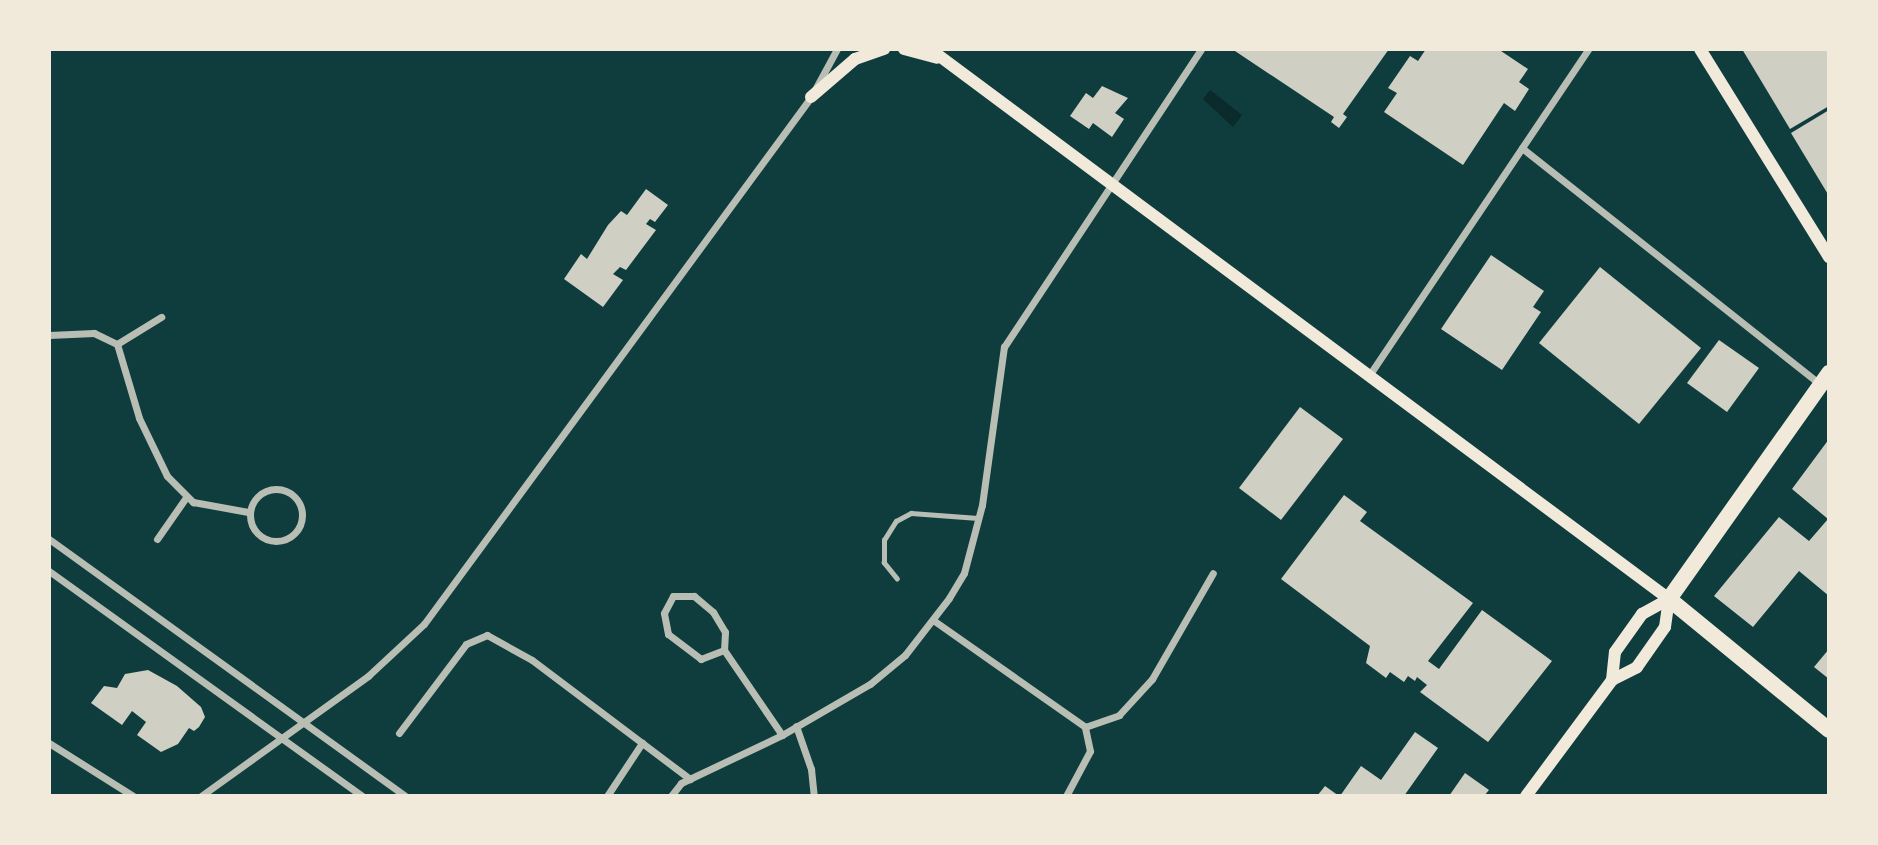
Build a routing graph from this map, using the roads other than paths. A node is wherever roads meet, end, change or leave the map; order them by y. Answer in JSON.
{"nodes":[{"id":1,"x":837,"y":49,"type":"edge"},
{"id":2,"x":884,"y":49,"type":"edge"},
{"id":3,"x":904,"y":49,"type":"edge"},
{"id":4,"x":930,"y":49,"type":"edge"},
{"id":5,"x":1201,"y":49,"type":"edge"},
{"id":6,"x":1588,"y":49,"type":"edge"},
{"id":7,"x":1700,"y":49,"type":"edge"},
{"id":8,"x":945,"y":60,"type":"junction"},
{"id":9,"x":811,"y":97,"type":"junction"},
{"id":10,"x":1522,"y":148,"type":"junction"},
{"id":11,"x":1112,"y":182,"type":"junction"},
{"id":12,"x":1829,"y":257,"type":"edge"},
{"id":13,"x":161,"y":317,"type":"dead end"},
{"id":14,"x":49,"y":335,"type":"edge"},
{"id":15,"x":117,"y":344,"type":"junction"},
{"id":16,"x":1368,"y":378,"type":"junction"},
{"id":17,"x":1825,"y":379,"type":"edge"},
{"id":18,"x":187,"y":496,"type":"junction"},
{"id":19,"x":248,"y":512,"type":"junction"},
{"id":20,"x":978,"y":517,"type":"junction"},
{"id":21,"x":49,"y":539,"type":"edge"},
{"id":22,"x":157,"y":539,"type":"dead end"},
{"id":23,"x":49,"y":571,"type":"edge"},
{"id":24,"x":1213,"y":573,"type":"dead end"},
{"id":25,"x":897,"y":579,"type":"dead end"},
{"id":26,"x":1669,"y":599,"type":"junction"},
{"id":27,"x":933,"y":620,"type":"junction"},
{"id":28,"x":724,"y":650,"type":"junction"},
{"id":29,"x":1612,"y":680,"type":"junction"},
{"id":30,"x":303,"y":723,"type":"junction"},
{"id":31,"x":796,"y":726,"type":"junction"},
{"id":32,"x":1085,"y":727,"type":"junction"},
{"id":33,"x":1829,"y":730,"type":"edge"},
{"id":34,"x":399,"y":733,"type":"dead end"},
{"id":35,"x":782,"y":735,"type":"junction"},
{"id":36,"x":282,"y":738,"type":"junction"},
{"id":37,"x":49,"y":743,"type":"edge"},
{"id":38,"x":642,"y":743,"type":"junction"},
{"id":39,"x":690,"y":779,"type":"junction"},
{"id":40,"x":133,"y":796,"type":"edge"},
{"id":41,"x":201,"y":796,"type":"edge"},
{"id":42,"x":362,"y":796,"type":"edge"},
{"id":43,"x":405,"y":796,"type":"edge"},
{"id":44,"x":607,"y":796,"type":"edge"},
{"id":45,"x":671,"y":796,"type":"edge"},
{"id":46,"x":814,"y":796,"type":"edge"},
{"id":47,"x":1066,"y":796,"type":"edge"},
{"id":48,"x":1527,"y":796,"type":"edge"}],
"edges":[{"from":1,"to":9,"type":"street"},
{"from":2,"to":9,"type":"main road"},
{"from":3,"to":8,"type":"main road"},
{"from":4,"to":8,"type":"main road"},
{"from":5,"to":11,"type":"street"},
{"from":6,"to":10,"type":"street"},
{"from":7,"to":12,"type":"main road"},
{"from":8,"to":11,"type":"main road"},
{"from":9,"to":30,"type":"street"},
{"from":10,"to":16,"type":"street"},
{"from":10,"to":17,"type":"street"},
{"from":11,"to":16,"type":"main road"},
{"from":11,"to":20,"type":"street"},
{"from":13,"to":15,"type":"street"},
{"from":14,"to":15,"type":"street"},
{"from":15,"to":18,"type":"street"},
{"from":16,"to":26,"type":"main road"},
{"from":17,"to":26,"type":"highway"},
{"from":18,"to":19,"type":"street"},
{"from":18,"to":22,"type":"street"},
{"from":19,"to":19,"type":"street"},
{"from":20,"to":25,"type":"lane"},
{"from":20,"to":27,"type":"street"},
{"from":21,"to":30,"type":"street"},
{"from":23,"to":36,"type":"street"},
{"from":24,"to":32,"type":"street"},
{"from":26,"to":29,"type":"main road"},
{"from":26,"to":29,"type":"main road"},
{"from":26,"to":33,"type":"highway"},
{"from":27,"to":31,"type":"street"},
{"from":27,"to":32,"type":"street"},
{"from":28,"to":28,"type":"street"},
{"from":28,"to":35,"type":"street"},
{"from":29,"to":48,"type":"main road"},
{"from":30,"to":36,"type":"street"},
{"from":30,"to":43,"type":"street"},
{"from":31,"to":35,"type":"street"},
{"from":31,"to":46,"type":"street"},
{"from":32,"to":47,"type":"street"},
{"from":34,"to":38,"type":"street"},
{"from":35,"to":39,"type":"street"},
{"from":36,"to":41,"type":"street"},
{"from":36,"to":42,"type":"street"},
{"from":37,"to":40,"type":"street"},
{"from":38,"to":39,"type":"street"},
{"from":38,"to":44,"type":"street"},
{"from":39,"to":45,"type":"street"}]}
